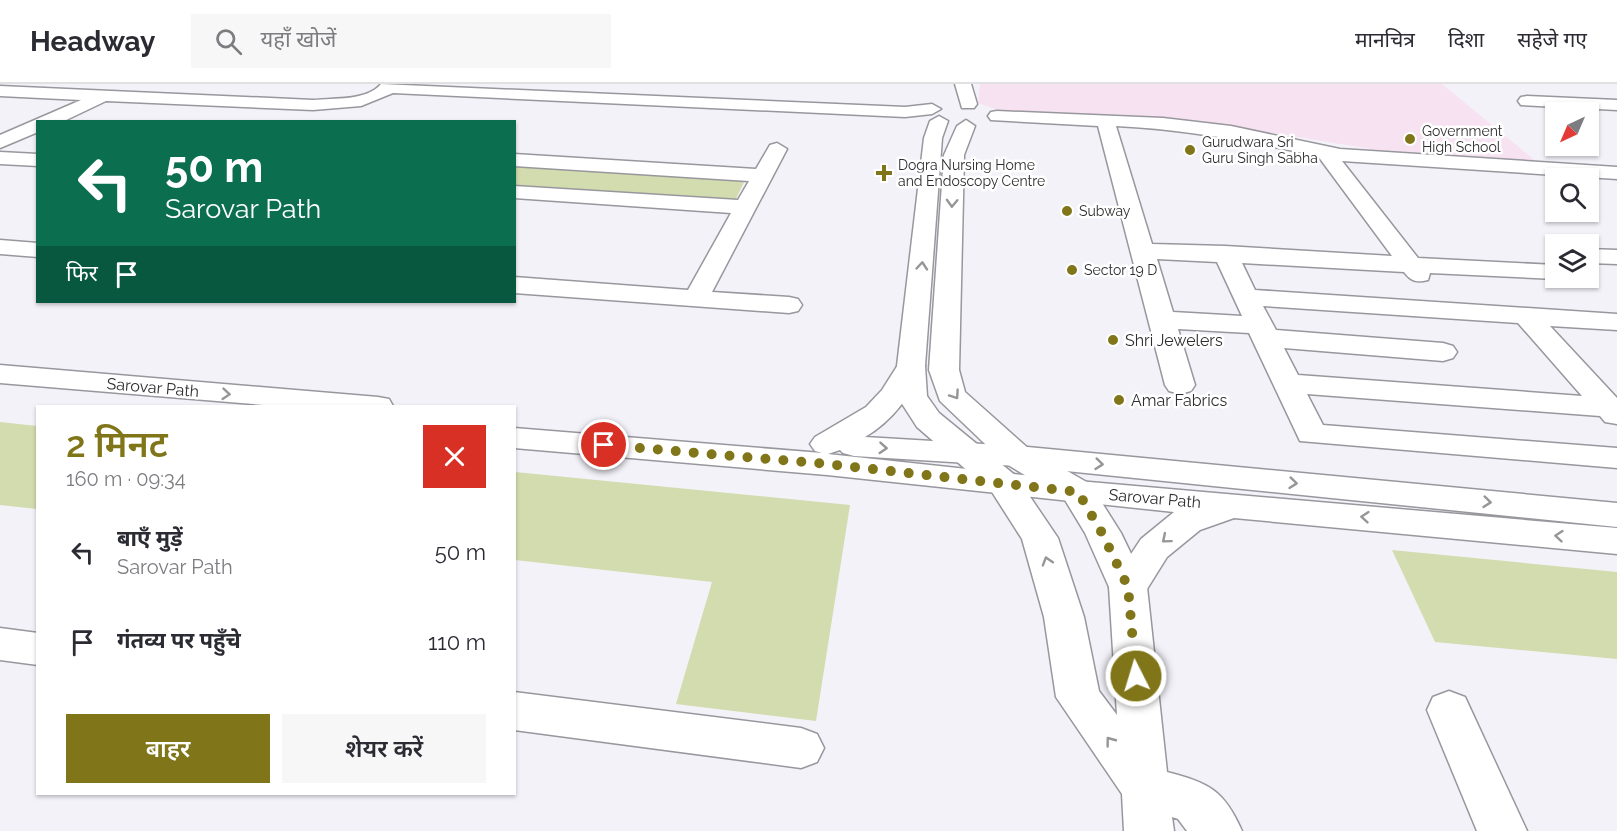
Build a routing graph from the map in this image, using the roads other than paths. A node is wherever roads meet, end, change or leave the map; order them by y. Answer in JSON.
{"nodes":[{"id":1,"x":947,"y":84,"type":"edge"},
{"id":2,"x":963,"y":84,"type":"edge"},
{"id":3,"x":390,"y":87,"type":"edge"},
{"id":4,"x":1511,"y":90,"type":"dead end"},
{"id":5,"x":0,"y":92,"type":"edge"},
{"id":6,"x":105,"y":95,"type":"junction"},
{"id":7,"x":361,"y":99,"type":"junction"},
{"id":8,"x":1527,"y":101,"type":"junction"},
{"id":9,"x":1617,"y":105,"type":"edge"},
{"id":10,"x":1545,"y":112,"type":"edge"},
{"id":11,"x":948,"y":114,"type":"junction"},
{"id":12,"x":1105,"y":119,"type":"junction"},
{"id":13,"x":50,"y":120,"type":"edge"},
{"id":14,"x":343,"y":120,"type":"edge"},
{"id":15,"x":1599,"y":121,"type":"edge"},
{"id":16,"x":1617,"y":122,"type":"edge"},
{"id":17,"x":36,"y":126,"type":"edge"},
{"id":18,"x":0,"y":142,"type":"edge"},
{"id":19,"x":777,"y":149,"type":"dead end"},
{"id":20,"x":1325,"y":152,"type":"junction"},
{"id":21,"x":1599,"y":153,"type":"edge"},
{"id":22,"x":943,"y":154,"type":"junction"},
{"id":23,"x":0,"y":158,"type":"edge"},
{"id":24,"x":36,"y":160,"type":"edge"},
{"id":25,"x":516,"y":160,"type":"edge"},
{"id":26,"x":1617,"y":166,"type":"edge"},
{"id":27,"x":1617,"y":172,"type":"edge"},
{"id":28,"x":762,"y":176,"type":"junction"},
{"id":29,"x":516,"y":192,"type":"edge"},
{"id":30,"x":746,"y":207,"type":"junction"},
{"id":31,"x":0,"y":247,"type":"edge"},
{"id":32,"x":36,"y":250,"type":"edge"},
{"id":33,"x":1142,"y":251,"type":"junction"},
{"id":34,"x":1225,"y":253,"type":"junction"},
{"id":35,"x":1403,"y":254,"type":"junction"},
{"id":36,"x":1545,"y":254,"type":"edge"},
{"id":37,"x":1599,"y":256,"type":"edge"},
{"id":38,"x":1617,"y":257,"type":"edge"},
{"id":39,"x":1545,"y":271,"type":"edge"},
{"id":40,"x":1599,"y":275,"type":"edge"},
{"id":41,"x":1617,"y":276,"type":"edge"},
{"id":42,"x":516,"y":285,"type":"edge"},
{"id":43,"x":1246,"y":297,"type":"junction"},
{"id":44,"x":696,"y":298,"type":"junction"},
{"id":45,"x":789,"y":305,"type":"dead end"},
{"id":46,"x":1411,"y":309,"type":"junction"},
{"id":47,"x":1449,"y":311,"type":"junction"},
{"id":48,"x":918,"y":312,"type":"junction"},
{"id":49,"x":949,"y":315,"type":"junction"},
{"id":50,"x":1526,"y":316,"type":"junction"},
{"id":51,"x":1162,"y":320,"type":"junction"},
{"id":52,"x":1615,"y":323,"type":"edge"},
{"id":53,"x":1262,"y":331,"type":"junction"},
{"id":54,"x":1443,"y":352,"type":"junction"},
{"id":55,"x":911,"y":366,"type":"junction"},
{"id":56,"x":0,"y":374,"type":"edge"},
{"id":57,"x":1286,"y":383,"type":"junction"},
{"id":58,"x":1180,"y":385,"type":"dead end"},
{"id":59,"x":0,"y":394,"type":"edge"},
{"id":60,"x":1475,"y":397,"type":"junction"},
{"id":61,"x":138,"y":405,"type":"edge"},
{"id":62,"x":366,"y":405,"type":"edge"},
{"id":63,"x":1614,"y":410,"type":"edge"},
{"id":64,"x":516,"y":418,"type":"edge"},
{"id":65,"x":516,"y":438,"type":"edge"},
{"id":66,"x":825,"y":444,"type":"junction"},
{"id":67,"x":964,"y":453,"type":"junction"},
{"id":68,"x":1617,"y":458,"type":"edge"},
{"id":69,"x":1011,"y":470,"type":"junction"},
{"id":70,"x":1078,"y":492,"type":"junction"},
{"id":71,"x":1236,"y":505,"type":"junction"},
{"id":72,"x":1617,"y":515,"type":"edge"},
{"id":73,"x":1617,"y":541,"type":"edge"},
{"id":74,"x":1128,"y":587,"type":"junction"},
{"id":75,"x":0,"y":644,"type":"edge"},
{"id":76,"x":36,"y":649,"type":"edge"},
{"id":77,"x":1449,"y":710,"type":"dead end"},
{"id":78,"x":516,"y":711,"type":"edge"},
{"id":79,"x":801,"y":748,"type":"dead end"},
{"id":80,"x":1147,"y":810,"type":"edge"},
{"id":81,"x":1217,"y":831,"type":"edge"},
{"id":82,"x":1502,"y":831,"type":"edge"}],
"edges":[{"from":1,"to":11,"type":"street"},
{"from":2,"to":11,"type":"street"},
{"from":3,"to":7,"type":"street"},
{"from":3,"to":11,"type":"street"},
{"from":4,"to":8,"type":"street"},
{"from":5,"to":6,"type":"street"},
{"from":6,"to":7,"type":"street"},
{"from":6,"to":13,"type":"street"},
{"from":7,"to":14,"type":"street"},
{"from":8,"to":9,"type":"street"},
{"from":8,"to":10,"type":"street"},
{"from":11,"to":12,"type":"street"},
{"from":11,"to":22,"type":"street"},
{"from":12,"to":20,"type":"street"},
{"from":12,"to":33,"type":"street"},
{"from":15,"to":16,"type":"street"},
{"from":17,"to":18,"type":"street"},
{"from":19,"to":28,"type":"street"},
{"from":20,"to":27,"type":"street"},
{"from":20,"to":35,"type":"street"},
{"from":21,"to":26,"type":"street"},
{"from":48,"to":22,"type":"street","one_way":true},
{"from":22,"to":49,"type":"street","one_way":true},
{"from":23,"to":24,"type":"street"},
{"from":25,"to":28,"type":"street"},
{"from":28,"to":30,"type":"street"},
{"from":29,"to":30,"type":"street"},
{"from":30,"to":44,"type":"street"},
{"from":31,"to":32,"type":"street"},
{"from":33,"to":34,"type":"street"},
{"from":33,"to":51,"type":"street"},
{"from":34,"to":35,"type":"street"},
{"from":34,"to":43,"type":"street"},
{"from":35,"to":36,"type":"street"},
{"from":35,"to":39,"type":"street"},
{"from":35,"to":47,"type":"street"},
{"from":37,"to":38,"type":"street"},
{"from":40,"to":41,"type":"street"},
{"from":42,"to":44,"type":"street"},
{"from":43,"to":46,"type":"street"},
{"from":43,"to":53,"type":"street"},
{"from":44,"to":45,"type":"street"},
{"from":46,"to":47,"type":"street"},
{"from":46,"to":54,"type":"street"},
{"from":47,"to":50,"type":"street"},
{"from":48,"to":49,"type":"street"},
{"from":48,"to":55,"type":"street"},
{"from":49,"to":69,"type":"street","one_way":true},
{"from":50,"to":52,"type":"street"},
{"from":50,"to":63,"type":"street"},
{"from":51,"to":53,"type":"street"},
{"from":51,"to":58,"type":"street"},
{"from":53,"to":54,"type":"street"},
{"from":53,"to":57,"type":"street"},
{"from":54,"to":60,"type":"street"},
{"from":55,"to":66,"type":"street"},
{"from":55,"to":67,"type":"street"},
{"from":56,"to":62,"type":"street","name":"Sarovar Path","one_way":true},
{"from":57,"to":60,"type":"street"},
{"from":57,"to":68,"type":"street"},
{"from":59,"to":61,"type":"street","name":"Sarovar Path"},
{"from":60,"to":63,"type":"street"},
{"from":64,"to":66,"type":"street"},
{"from":65,"to":69,"type":"street","name":"Sarovar Path"},
{"from":66,"to":67,"type":"street","one_way":true},
{"from":67,"to":69,"type":"street"},
{"from":69,"to":70,"type":"street","name":"Sarovar Path"},
{"from":69,"to":72,"type":"street","name":"Sarovar Path","one_way":true},
{"from":80,"to":69,"type":"street","one_way":true},
{"from":70,"to":71,"type":"street","name":"Sarovar Path"},
{"from":70,"to":74,"type":"street"},
{"from":73,"to":71,"type":"street","name":"Sarovar Path","one_way":true},
{"from":71,"to":74,"type":"street","one_way":true},
{"from":74,"to":80,"type":"street"},
{"from":75,"to":76,"type":"street"},
{"from":77,"to":82,"type":"street"},
{"from":78,"to":79,"type":"street"},
{"from":80,"to":81,"type":"street"}]}
